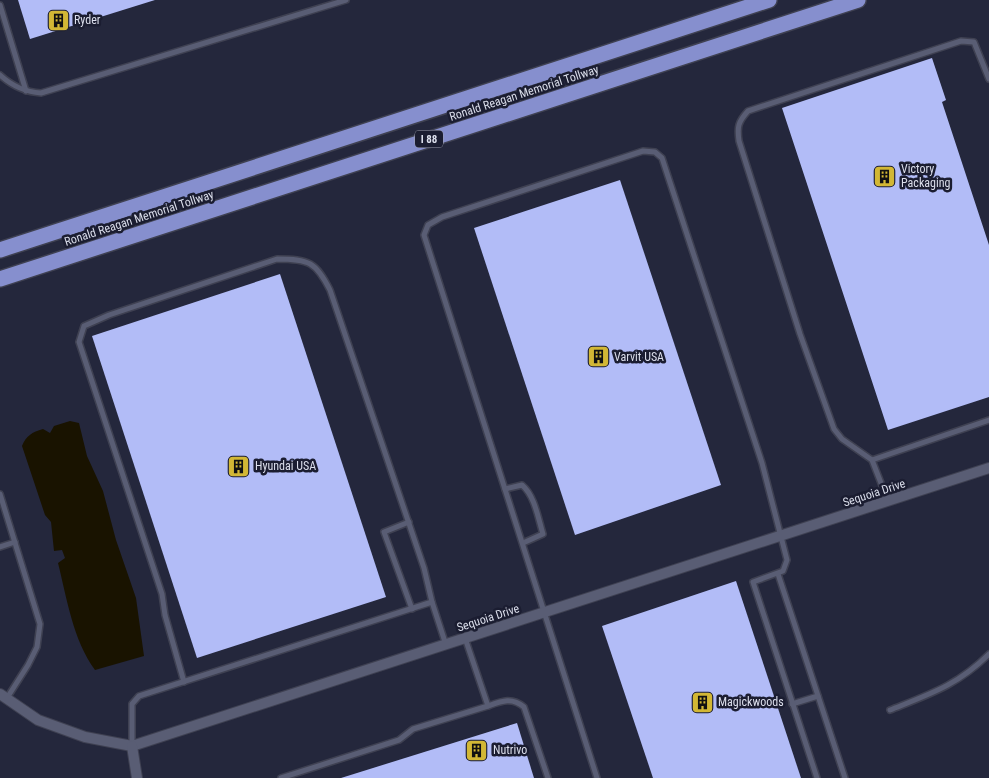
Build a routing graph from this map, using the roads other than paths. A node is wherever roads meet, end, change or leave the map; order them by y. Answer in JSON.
{"nodes":[{"id":1,"x":346,"y":0,"type":"edge"},
{"id":2,"x":769,"y":0,"type":"edge"},
{"id":3,"x":858,"y":0,"type":"edge"},
{"id":4,"x":0,"y":5,"type":"edge"},
{"id":5,"x":0,"y":75,"type":"edge"},
{"id":6,"x":989,"y":79,"type":"edge"},
{"id":7,"x":26,"y":91,"type":"junction"},
{"id":8,"x":0,"y":250,"type":"edge"},
{"id":9,"x":0,"y":279,"type":"edge"},
{"id":10,"x":989,"y":420,"type":"edge"},
{"id":11,"x":872,"y":460,"type":"junction"},
{"id":12,"x":989,"y":468,"type":"edge"},
{"id":13,"x":505,"y":488,"type":"junction"},
{"id":14,"x":0,"y":494,"type":"edge"},
{"id":15,"x":888,"y":501,"type":"junction"},
{"id":16,"x":409,"y":522,"type":"junction"},
{"id":17,"x":780,"y":536,"type":"junction"},
{"id":18,"x":15,"y":542,"type":"junction"},
{"id":19,"x":523,"y":543,"type":"junction"},
{"id":20,"x":0,"y":547,"type":"edge"},
{"id":21,"x":778,"y":574,"type":"junction"},
{"id":22,"x":432,"y":602,"type":"junction"},
{"id":23,"x":412,"y":609,"type":"junction"},
{"id":24,"x":543,"y":613,"type":"junction"},
{"id":25,"x":466,"y":638,"type":"junction"},
{"id":26,"x":446,"y":645,"type":"junction"},
{"id":27,"x":988,"y":656,"type":"edge"},
{"id":28,"x":184,"y":682,"type":"junction"},
{"id":29,"x":3,"y":696,"type":"edge"},
{"id":30,"x":818,"y":696,"type":"junction"},
{"id":31,"x":792,"y":704,"type":"junction"},
{"id":32,"x":488,"y":706,"type":"junction"},
{"id":33,"x":890,"y":710,"type":"dead end"},
{"id":34,"x":132,"y":746,"type":"junction"},
{"id":35,"x":137,"y":778,"type":"edge"},
{"id":36,"x":281,"y":778,"type":"edge"},
{"id":37,"x":548,"y":778,"type":"edge"},
{"id":38,"x":597,"y":778,"type":"edge"},
{"id":39,"x":817,"y":778,"type":"edge"},
{"id":40,"x":845,"y":778,"type":"edge"}],
"edges":[{"from":1,"to":7,"type":"lane"},
{"from":2,"to":8,"type":"highway","name":"Ronald Reagan Memorial Tollway","number":"I 88"},
{"from":3,"to":9,"type":"highway","name":"Ronald Reagan Memorial Tollway","number":"I 88"},
{"from":4,"to":7,"type":"lane"},
{"from":5,"to":7,"type":"lane"},
{"from":6,"to":11,"type":"lane"},
{"from":10,"to":11,"type":"lane"},
{"from":11,"to":15,"type":"lane"},
{"from":12,"to":15,"type":"street","name":"Sequoia Drive"},
{"from":13,"to":17,"type":"lane"},
{"from":13,"to":19,"type":"lane"},
{"from":13,"to":19,"type":"lane"},
{"from":14,"to":18,"type":"lane"},
{"from":15,"to":17,"type":"street","name":"Sequoia Drive"},
{"from":16,"to":22,"type":"lane"},
{"from":16,"to":23,"type":"lane"},
{"from":16,"to":28,"type":"lane"},
{"from":17,"to":21,"type":"lane"},
{"from":17,"to":24,"type":"street","name":"Sequoia Drive"},
{"from":18,"to":20,"type":"lane"},
{"from":18,"to":29,"type":"lane"},
{"from":19,"to":24,"type":"lane"},
{"from":21,"to":30,"type":"lane"},
{"from":21,"to":31,"type":"lane"},
{"from":22,"to":23,"type":"lane"},
{"from":22,"to":26,"type":"lane"},
{"from":23,"to":28,"type":"lane"},
{"from":24,"to":25,"type":"street","name":"Sequoia Drive"},
{"from":24,"to":38,"type":"lane"},
{"from":25,"to":26,"type":"street","name":"Sequoia Drive"},
{"from":25,"to":32,"type":"lane"},
{"from":26,"to":34,"type":"street","name":"Sequoia Drive"},
{"from":27,"to":33,"type":"lane"},
{"from":28,"to":34,"type":"lane"},
{"from":29,"to":34,"type":"street","name":"Sequoia Drive"},
{"from":30,"to":31,"type":"lane"},
{"from":30,"to":40,"type":"lane"},
{"from":31,"to":39,"type":"lane"},
{"from":32,"to":36,"type":"lane"},
{"from":32,"to":37,"type":"lane"},
{"from":34,"to":35,"type":"street"}]}
